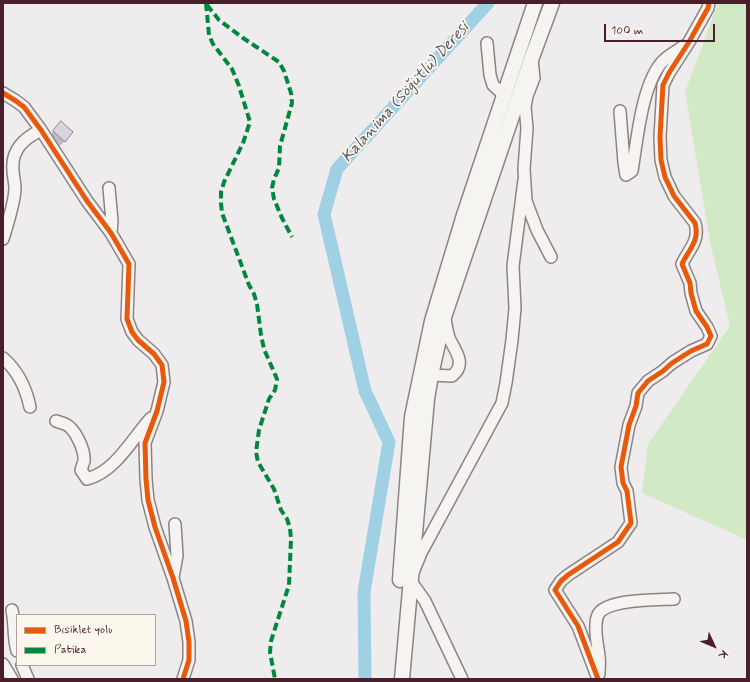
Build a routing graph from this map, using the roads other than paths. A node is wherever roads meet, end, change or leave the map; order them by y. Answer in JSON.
{"nodes":[{"id":1,"x":535,"y":3,"type":"edge"},
{"id":2,"x":552,"y":3,"type":"edge"},
{"id":3,"x":709,"y":3,"type":"edge"},
{"id":4,"x":689,"y":42,"type":"junction"},
{"id":5,"x":487,"y":43,"type":"dead end"},
{"id":6,"x":532,"y":57,"type":"junction"},
{"id":7,"x":3,"y":94,"type":"edge"},
{"id":8,"x":504,"y":95,"type":"junction"},
{"id":9,"x":620,"y":111,"type":"dead end"},
{"id":10,"x":41,"y":130,"type":"junction"},
{"id":11,"x":524,"y":180,"type":"junction"},
{"id":12,"x":109,"y":188,"type":"dead end"},
{"id":13,"x":111,"y":233,"type":"junction"},
{"id":14,"x":3,"y":239,"type":"edge"},
{"id":15,"x":551,"y":257,"type":"dead end"},
{"id":16,"x":444,"y":317,"type":"junction"},
{"id":17,"x":3,"y":358,"type":"edge"},
{"id":18,"x":431,"y":375,"type":"junction"},
{"id":19,"x":30,"y":407,"type":"dead end"},
{"id":20,"x":157,"y":412,"type":"junction"},
{"id":21,"x":56,"y":422,"type":"dead end"},
{"id":22,"x":175,"y":524,"type":"dead end"},
{"id":23,"x":173,"y":578,"type":"junction"},
{"id":24,"x":410,"y":580,"type":"junction"},
{"id":25,"x":674,"y":599,"type":"dead end"},
{"id":26,"x":12,"y":610,"type":"dead end"},
{"id":27,"x":16,"y":647,"type":"edge"},
{"id":28,"x":3,"y":664,"type":"edge"},
{"id":29,"x":22,"y":666,"type":"edge"},
{"id":30,"x":12,"y":679,"type":"edge"},
{"id":31,"x":28,"y":679,"type":"edge"},
{"id":32,"x":182,"y":679,"type":"edge"},
{"id":33,"x":392,"y":679,"type":"edge"},
{"id":34,"x":402,"y":679,"type":"edge"},
{"id":35,"x":462,"y":679,"type":"edge"},
{"id":36,"x":599,"y":679,"type":"edge"}],
"edges":[{"from":1,"to":8,"type":"main road"},
{"from":2,"to":6,"type":"main road"},
{"from":3,"to":4,"type":"street"},
{"from":4,"to":9,"type":"street"},
{"from":4,"to":36,"type":"street"},
{"from":5,"to":8,"type":"street"},
{"from":6,"to":11,"type":"street"},
{"from":6,"to":16,"type":"main road"},
{"from":7,"to":10,"type":"street"},
{"from":8,"to":33,"type":"main road"},
{"from":10,"to":13,"type":"street"},
{"from":10,"to":14,"type":"street"},
{"from":11,"to":15,"type":"street"},
{"from":11,"to":24,"type":"street"},
{"from":12,"to":13,"type":"street"},
{"from":13,"to":20,"type":"street"},
{"from":16,"to":18,"type":"main road"},
{"from":16,"to":18,"type":"street"},
{"from":17,"to":19,"type":"street"},
{"from":18,"to":24,"type":"main road"},
{"from":20,"to":21,"type":"street"},
{"from":20,"to":23,"type":"street"},
{"from":22,"to":23,"type":"street"},
{"from":23,"to":32,"type":"street"},
{"from":24,"to":34,"type":"main road"},
{"from":24,"to":35,"type":"street"},
{"from":25,"to":36,"type":"street"},
{"from":26,"to":27,"type":"street"},
{"from":28,"to":30,"type":"street"},
{"from":29,"to":31,"type":"street"}]}
